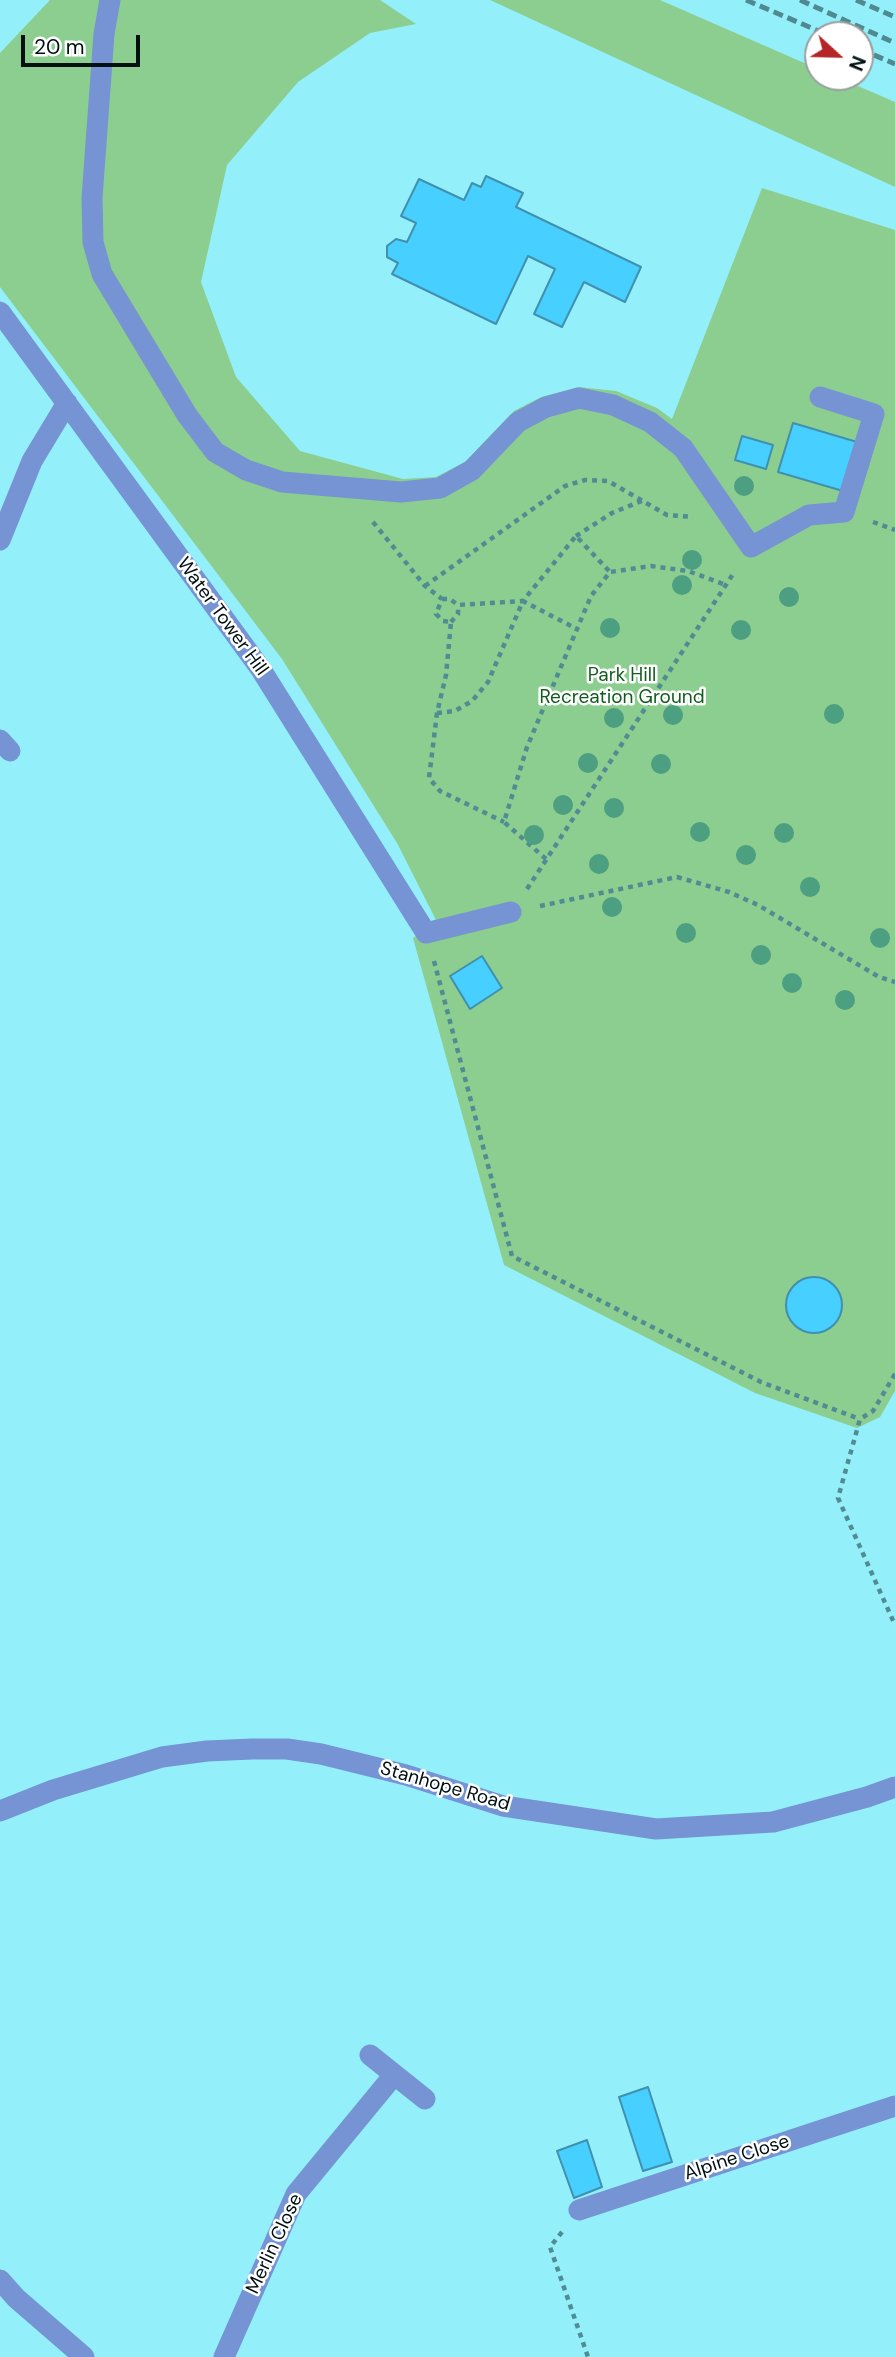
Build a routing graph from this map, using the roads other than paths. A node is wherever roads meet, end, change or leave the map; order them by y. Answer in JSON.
{"nodes":[{"id":1,"x":110,"y":0,"type":"edge"},
{"id":2,"x":3,"y":323,"type":"edge"},
{"id":3,"x":820,"y":397,"type":"dead end"},
{"id":4,"x":67,"y":403,"type":"junction"},
{"id":5,"x":0,"y":540,"type":"edge"},
{"id":6,"x":512,"y":912,"type":"road end"},
{"id":7,"x":895,"y":1787,"type":"edge"},
{"id":8,"x":0,"y":1811,"type":"edge"},
{"id":9,"x":370,"y":2055,"type":"dead end"},
{"id":10,"x":394,"y":2075,"type":"junction"},
{"id":11,"x":425,"y":2099,"type":"dead end"},
{"id":12,"x":895,"y":2106,"type":"edge"},
{"id":13,"x":579,"y":2210,"type":"road end"},
{"id":14,"x":0,"y":2280,"type":"edge"},
{"id":15,"x":84,"y":2357,"type":"edge"},
{"id":16,"x":224,"y":2357,"type":"edge"}],
"edges":[{"from":1,"to":3,"type":"street"},
{"from":2,"to":4,"type":"street","name":"Water Tower Hill"},
{"from":4,"to":5,"type":"street"},
{"from":4,"to":6,"type":"street","name":"Water Tower Hill"},
{"from":7,"to":8,"type":"street","name":"Stanhope Road"},
{"from":9,"to":10,"type":"street"},
{"from":10,"to":11,"type":"street"},
{"from":10,"to":16,"type":"street","name":"Merlin Close"},
{"from":12,"to":13,"type":"street","name":"Alpine Close"},
{"from":14,"to":15,"type":"street"}]}
